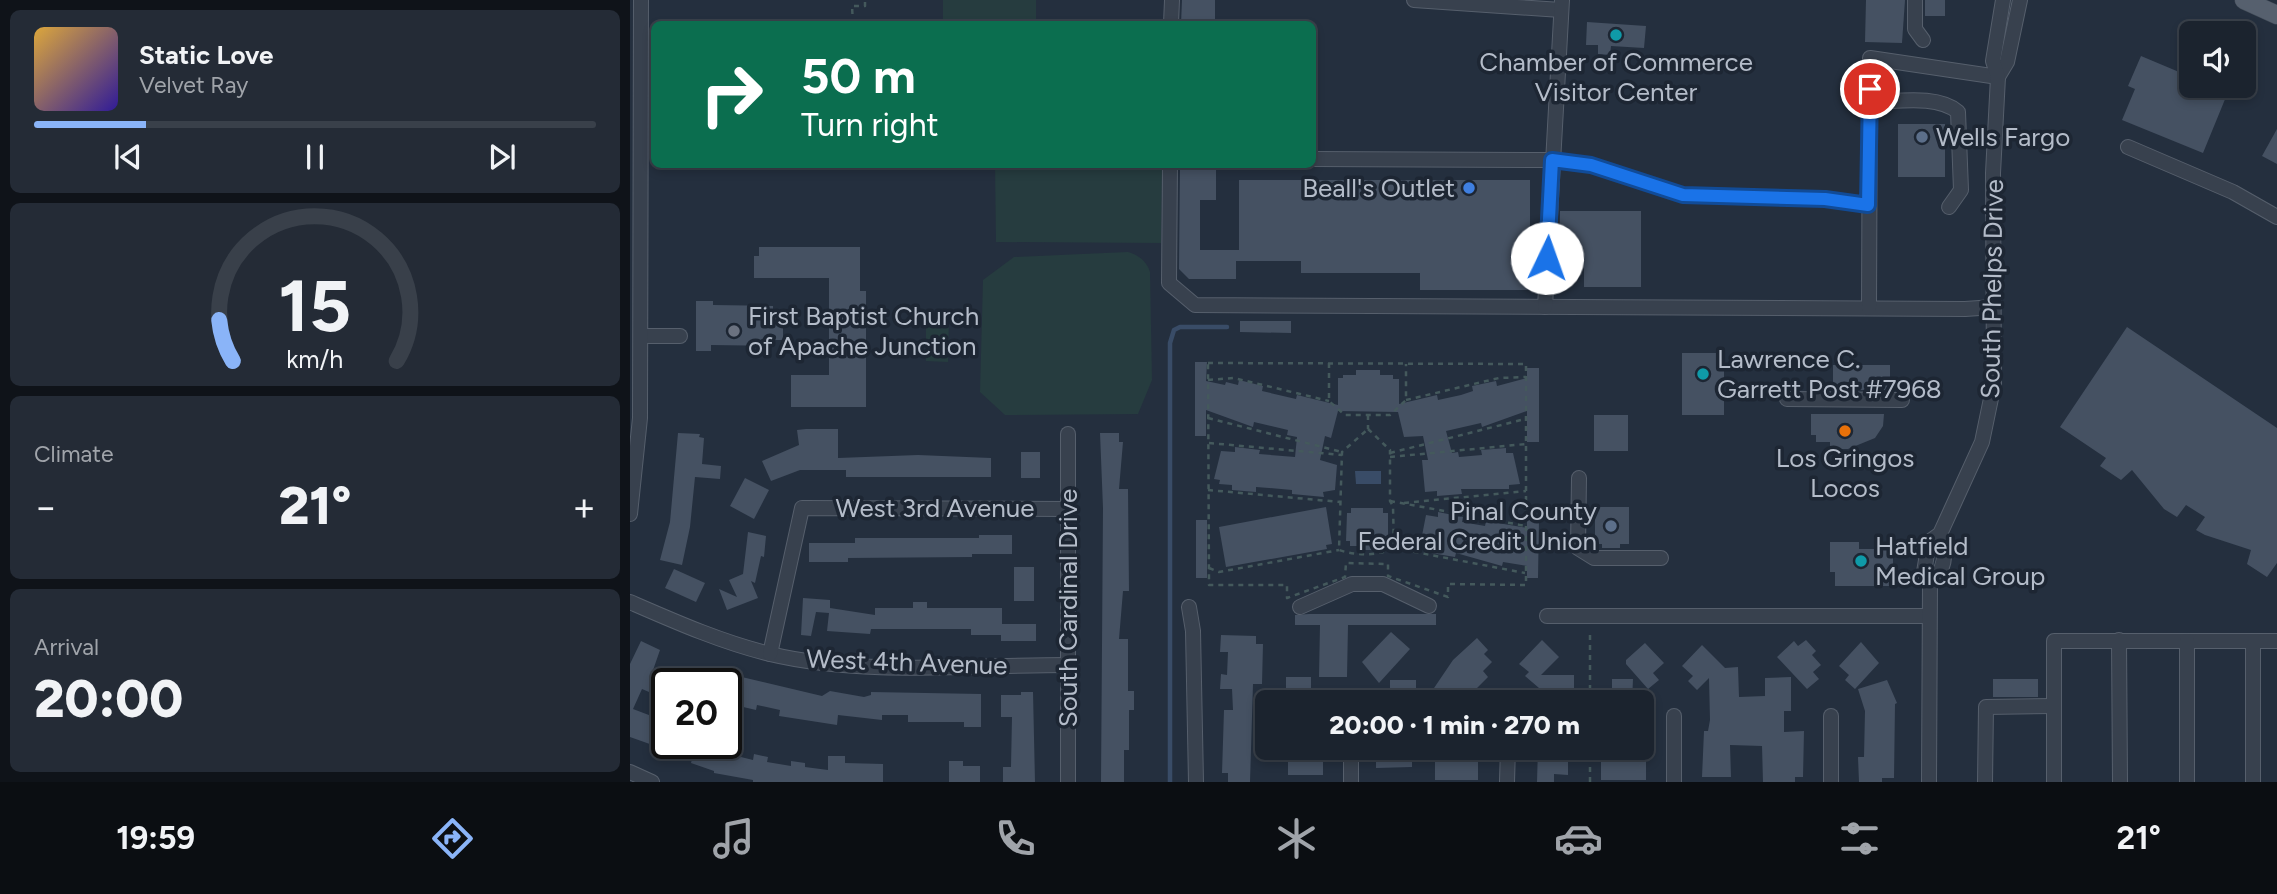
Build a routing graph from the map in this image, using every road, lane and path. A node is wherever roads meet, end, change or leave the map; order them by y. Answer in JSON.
{"nodes":[{"id":1,"x":641,"y":0,"type":"edge"},
{"id":2,"x":865,"y":0,"type":"edge"},
{"id":3,"x":1172,"y":0,"type":"edge"},
{"id":4,"x":1414,"y":0,"type":"edge"},
{"id":5,"x":1915,"y":0,"type":"edge"},
{"id":6,"x":2003,"y":0,"type":"edge"},
{"id":7,"x":2020,"y":0,"type":"edge"},
{"id":8,"x":2245,"y":0,"type":"edge"},
{"id":9,"x":1562,"y":5,"type":"edge"},
{"id":10,"x":2277,"y":15,"type":"edge"},
{"id":11,"x":853,"y":21,"type":"edge"},
{"id":12,"x":1171,"y":21,"type":"edge"},
{"id":13,"x":1923,"y":40,"type":"dead end"},
{"id":14,"x":1998,"y":76,"type":"junction"},
{"id":15,"x":1870,"y":102,"type":"junction"},
{"id":16,"x":2128,"y":147,"type":"dead end"},
{"id":17,"x":1316,"y":159,"type":"edge"},
{"id":18,"x":1552,"y":160,"type":"junction"},
{"id":19,"x":1170,"y":168,"type":"edge"},
{"id":20,"x":1868,"y":205,"type":"junction"},
{"id":21,"x":1949,"y":207,"type":"dead end"},
{"id":22,"x":2277,"y":216,"type":"edge"},
{"id":23,"x":1545,"y":307,"type":"junction"},
{"id":24,"x":1994,"y":307,"type":"junction"},
{"id":25,"x":1869,"y":309,"type":"junction"},
{"id":26,"x":641,"y":336,"type":"junction"},
{"id":27,"x":680,"y":336,"type":"dead end"},
{"id":28,"x":1329,"y":363,"type":"junction"},
{"id":29,"x":1406,"y":364,"type":"junction"},
{"id":30,"x":1526,"y":377,"type":"junction"},
{"id":31,"x":1208,"y":380,"type":"junction"},
{"id":32,"x":1787,"y":399,"type":"dead end"},
{"id":33,"x":1406,"y":400,"type":"junction"},
{"id":34,"x":1902,"y":400,"type":"dead end"},
{"id":35,"x":1329,"y":401,"type":"junction"},
{"id":36,"x":1367,"y":415,"type":"junction"},
{"id":37,"x":1208,"y":418,"type":"junction"},
{"id":38,"x":1526,"y":419,"type":"junction"},
{"id":39,"x":1367,"y":429,"type":"junction"},
{"id":40,"x":1068,"y":434,"type":"dead end"},
{"id":41,"x":1208,"y":443,"type":"junction"},
{"id":42,"x":1526,"y":444,"type":"junction"},
{"id":43,"x":1342,"y":454,"type":"junction"},
{"id":44,"x":1390,"y":455,"type":"junction"},
{"id":45,"x":1579,"y":478,"type":"dead end"},
{"id":46,"x":1208,"y":490,"type":"junction"},
{"id":47,"x":1526,"y":491,"type":"junction"},
{"id":48,"x":1390,"y":501,"type":"junction"},
{"id":49,"x":1340,"y":502,"type":"junction"},
{"id":50,"x":1404,"y":503,"type":"junction"},
{"id":51,"x":1068,"y":509,"type":"junction"},
{"id":52,"x":630,"y":514,"type":"edge"},
{"id":53,"x":1526,"y":526,"type":"junction"},
{"id":54,"x":1394,"y":548,"type":"junction"},
{"id":55,"x":1339,"y":550,"type":"junction"},
{"id":56,"x":1367,"y":554,"type":"junction"},
{"id":57,"x":1661,"y":558,"type":"dead end"},
{"id":58,"x":1367,"y":563,"type":"junction"},
{"id":59,"x":1209,"y":568,"type":"junction"},
{"id":60,"x":1526,"y":573,"type":"junction"},
{"id":61,"x":630,"y":602,"type":"edge"},
{"id":62,"x":1429,"y":606,"type":"dead end"},
{"id":63,"x":1189,"y":607,"type":"dead end"},
{"id":64,"x":1300,"y":607,"type":"dead end"},
{"id":65,"x":1548,"y":616,"type":"dead end"},
{"id":66,"x":1929,"y":616,"type":"junction"},
{"id":67,"x":1590,"y":635,"type":"dead end"},
{"id":68,"x":2119,"y":640,"type":"junction"},
{"id":69,"x":2253,"y":641,"type":"junction"},
{"id":70,"x":2277,"y":641,"type":"edge"},
{"id":71,"x":2188,"y":642,"type":"junction"},
{"id":72,"x":770,"y":654,"type":"junction"},
{"id":73,"x":1068,"y":666,"type":"junction"},
{"id":74,"x":1590,"y":690,"type":"edge"},
{"id":75,"x":2054,"y":706,"type":"junction"},
{"id":76,"x":1674,"y":716,"type":"dead end"},
{"id":77,"x":1831,"y":716,"type":"dead end"},
{"id":78,"x":1351,"y":760,"type":"edge"},
{"id":79,"x":1508,"y":760,"type":"edge"},
{"id":80,"x":1590,"y":760,"type":"edge"},
{"id":81,"x":630,"y":772,"type":"edge"},
{"id":82,"x":652,"y":782,"type":"edge"},
{"id":83,"x":1068,"y":782,"type":"edge"},
{"id":84,"x":1196,"y":782,"type":"edge"},
{"id":85,"x":1351,"y":782,"type":"edge"},
{"id":86,"x":1507,"y":782,"type":"edge"},
{"id":87,"x":1590,"y":782,"type":"edge"},
{"id":88,"x":1674,"y":782,"type":"edge"},
{"id":89,"x":1831,"y":782,"type":"edge"},
{"id":90,"x":1929,"y":782,"type":"edge"},
{"id":91,"x":1985,"y":782,"type":"edge"},
{"id":92,"x":2054,"y":782,"type":"edge"},
{"id":93,"x":2120,"y":782,"type":"edge"},
{"id":94,"x":2187,"y":782,"type":"edge"},
{"id":95,"x":2253,"y":782,"type":"edge"}],
"edges":[{"from":1,"to":26,"type":"street"},
{"from":2,"to":11,"type":"path"},
{"from":3,"to":12,"type":"street"},
{"from":4,"to":9,"type":"street"},
{"from":5,"to":13,"type":"street"},
{"from":6,"to":14,"type":"street","name":"South Phelps Drive"},
{"from":7,"to":14,"type":"street","name":"South Phelps Drive"},
{"from":8,"to":10,"type":"main road"},
{"from":9,"to":18,"type":"street"},
{"from":14,"to":15,"type":"street"},
{"from":14,"to":24,"type":"street","name":"South Phelps Drive"},
{"from":15,"to":20,"type":"street"},
{"from":15,"to":21,"type":"street"},
{"from":16,"to":22,"type":"street"},
{"from":17,"to":18,"type":"street"},
{"from":18,"to":20,"type":"street"},
{"from":18,"to":23,"type":"street"},
{"from":19,"to":23,"type":"street"},
{"from":20,"to":25,"type":"street"},
{"from":23,"to":25,"type":"street"},
{"from":24,"to":25,"type":"street"},
{"from":24,"to":66,"type":"street","name":"South Phelps Drive"},
{"from":26,"to":27,"type":"street"},
{"from":26,"to":52,"type":"street"},
{"from":28,"to":29,"type":"path"},
{"from":28,"to":31,"type":"path"},
{"from":28,"to":35,"type":"path"},
{"from":29,"to":30,"type":"path"},
{"from":29,"to":33,"type":"path"},
{"from":30,"to":33,"type":"path"},
{"from":30,"to":38,"type":"path"},
{"from":31,"to":35,"type":"path"},
{"from":31,"to":37,"type":"path"},
{"from":32,"to":34,"type":"street"},
{"from":33,"to":36,"type":"path"},
{"from":35,"to":36,"type":"path"},
{"from":36,"to":39,"type":"path"},
{"from":37,"to":41,"type":"path"},
{"from":37,"to":43,"type":"path"},
{"from":38,"to":42,"type":"path"},
{"from":38,"to":44,"type":"path"},
{"from":39,"to":43,"type":"path"},
{"from":39,"to":44,"type":"path"},
{"from":40,"to":51,"type":"street","name":"South Cardinal Drive"},
{"from":41,"to":43,"type":"path"},
{"from":41,"to":46,"type":"path"},
{"from":42,"to":44,"type":"path"},
{"from":42,"to":47,"type":"path"},
{"from":43,"to":49,"type":"path"},
{"from":44,"to":48,"type":"path"},
{"from":45,"to":57,"type":"street"},
{"from":46,"to":49,"type":"path"},
{"from":46,"to":59,"type":"path"},
{"from":47,"to":50,"type":"path"},
{"from":47,"to":53,"type":"path"},
{"from":48,"to":50,"type":"path"},
{"from":48,"to":54,"type":"path"},
{"from":49,"to":55,"type":"path"},
{"from":50,"to":53,"type":"path"},
{"from":51,"to":72,"type":"street","name":"West 3rd Avenue"},
{"from":51,"to":73,"type":"street","name":"South Cardinal Drive"},
{"from":53,"to":60,"type":"path"},
{"from":54,"to":56,"type":"path"},
{"from":54,"to":60,"type":"path"},
{"from":55,"to":56,"type":"path"},
{"from":55,"to":59,"type":"path"},
{"from":56,"to":58,"type":"path"},
{"from":58,"to":59,"type":"path"},
{"from":58,"to":60,"type":"path"},
{"from":61,"to":72,"type":"street","name":"West 4th Avenue"},
{"from":62,"to":64,"type":"street"},
{"from":63,"to":84,"type":"street"},
{"from":65,"to":66,"type":"street"},
{"from":66,"to":90,"type":"street","name":"South Phelps Drive"},
{"from":67,"to":74,"type":"path"},
{"from":68,"to":71,"type":"street"},
{"from":68,"to":75,"type":"street"},
{"from":68,"to":93,"type":"street"},
{"from":69,"to":70,"type":"street"},
{"from":69,"to":71,"type":"street"},
{"from":69,"to":95,"type":"street"},
{"from":71,"to":94,"type":"street"},
{"from":72,"to":73,"type":"street","name":"West 4th Avenue"},
{"from":73,"to":83,"type":"street","name":"South Cardinal Drive"},
{"from":75,"to":91,"type":"street"},
{"from":75,"to":92,"type":"street"},
{"from":76,"to":88,"type":"street"},
{"from":77,"to":89,"type":"street"},
{"from":78,"to":85,"type":"street"},
{"from":79,"to":86,"type":"street"},
{"from":80,"to":87,"type":"path"},
{"from":81,"to":82,"type":"street"}]}
